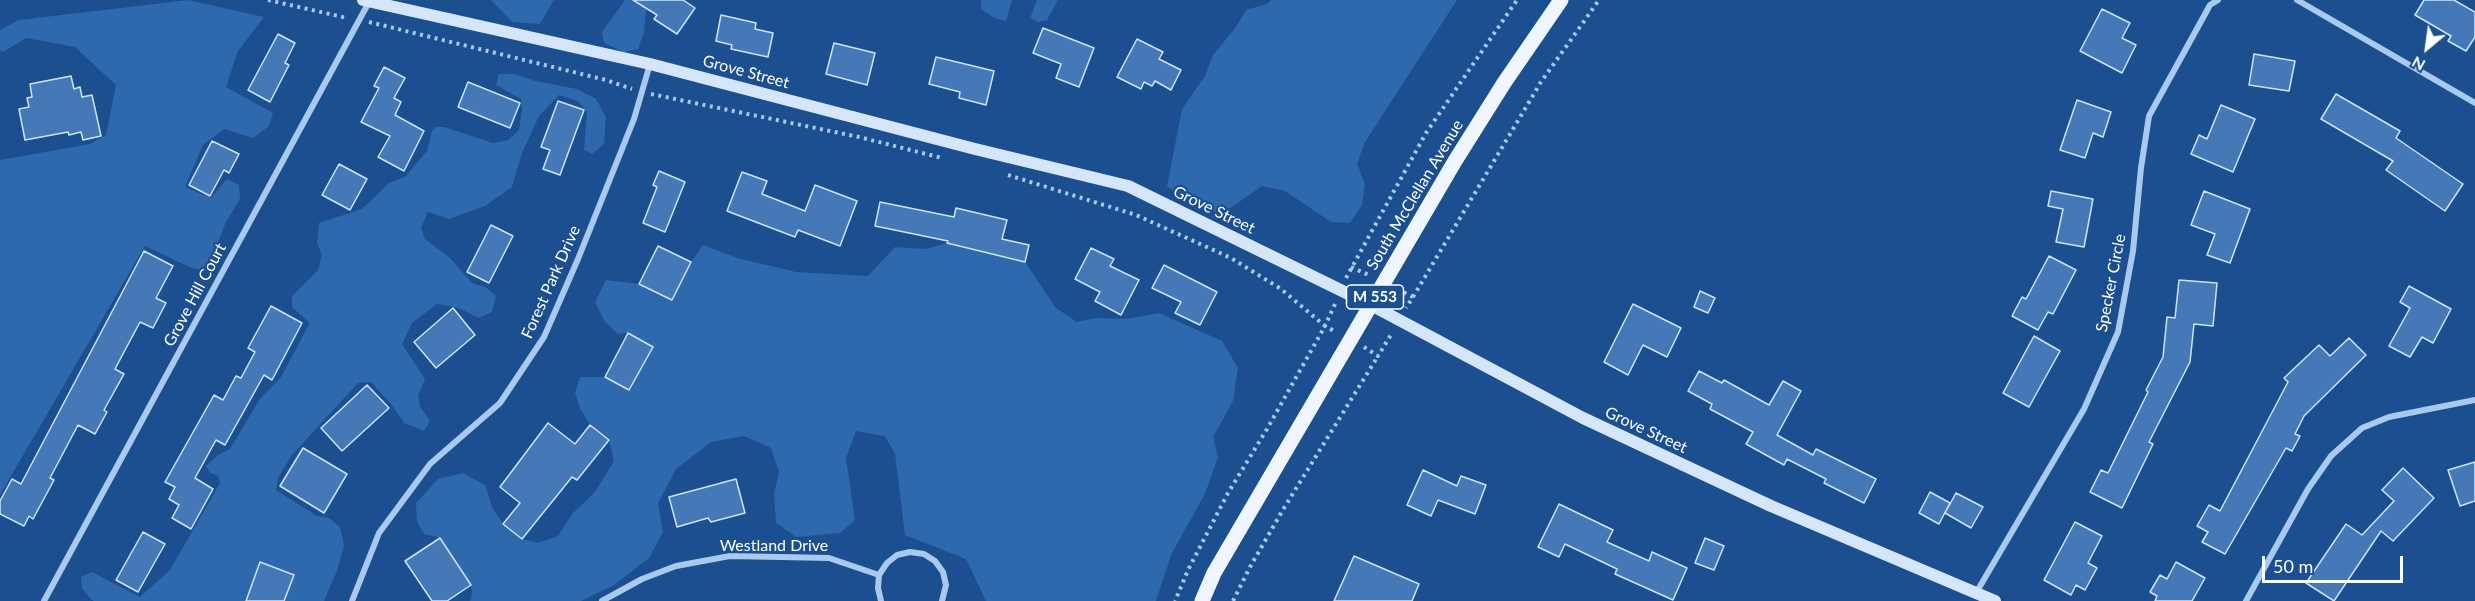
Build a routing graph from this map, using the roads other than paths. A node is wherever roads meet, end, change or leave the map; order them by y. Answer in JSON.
{"nodes":[{"id":1,"x":1561,"y":0,"type":"edge"},
{"id":2,"x":2218,"y":0,"type":"edge"},
{"id":3,"x":2297,"y":0,"type":"edge"},
{"id":4,"x":366,"y":1,"type":"edge"},
{"id":5,"x":650,"y":64,"type":"junction"},
{"id":6,"x":2475,"y":103,"type":"edge"},
{"id":7,"x":1371,"y":305,"type":"junction"},
{"id":8,"x":2475,"y":400,"type":"edge"},
{"id":9,"x":879,"y":575,"type":"junction"},
{"id":10,"x":1977,"y":593,"type":"junction"},
{"id":11,"x":44,"y":601,"type":"edge"},
{"id":12,"x":352,"y":601,"type":"edge"},
{"id":13,"x":602,"y":601,"type":"edge"},
{"id":14,"x":881,"y":601,"type":"edge"},
{"id":15,"x":942,"y":601,"type":"edge"},
{"id":16,"x":1202,"y":601,"type":"edge"},
{"id":17,"x":1995,"y":601,"type":"edge"},
{"id":18,"x":2246,"y":601,"type":"edge"}],
"edges":[{"from":1,"to":7,"type":"main road","name":"South McClellan Avenue","number":"M 553"},
{"from":2,"to":10,"type":"street","name":"Specker Circle"},
{"from":3,"to":6,"type":"street"},
{"from":4,"to":5,"type":"main road","name":"Grove Street"},
{"from":4,"to":11,"type":"street","name":"Grove Hill Court"},
{"from":5,"to":7,"type":"main road","name":"Grove Street"},
{"from":5,"to":12,"type":"street","name":"Forest Park Drive"},
{"from":7,"to":10,"type":"main road","name":"Grove Street"},
{"from":7,"to":16,"type":"main road","name":"South McClellan Avenue","number":"M 553"},
{"from":8,"to":18,"type":"street"},
{"from":9,"to":13,"type":"street","name":"Westland Drive"},
{"from":9,"to":14,"type":"street"},
{"from":9,"to":15,"type":"street"},
{"from":10,"to":17,"type":"main road","name":"Grove Street"}]}
